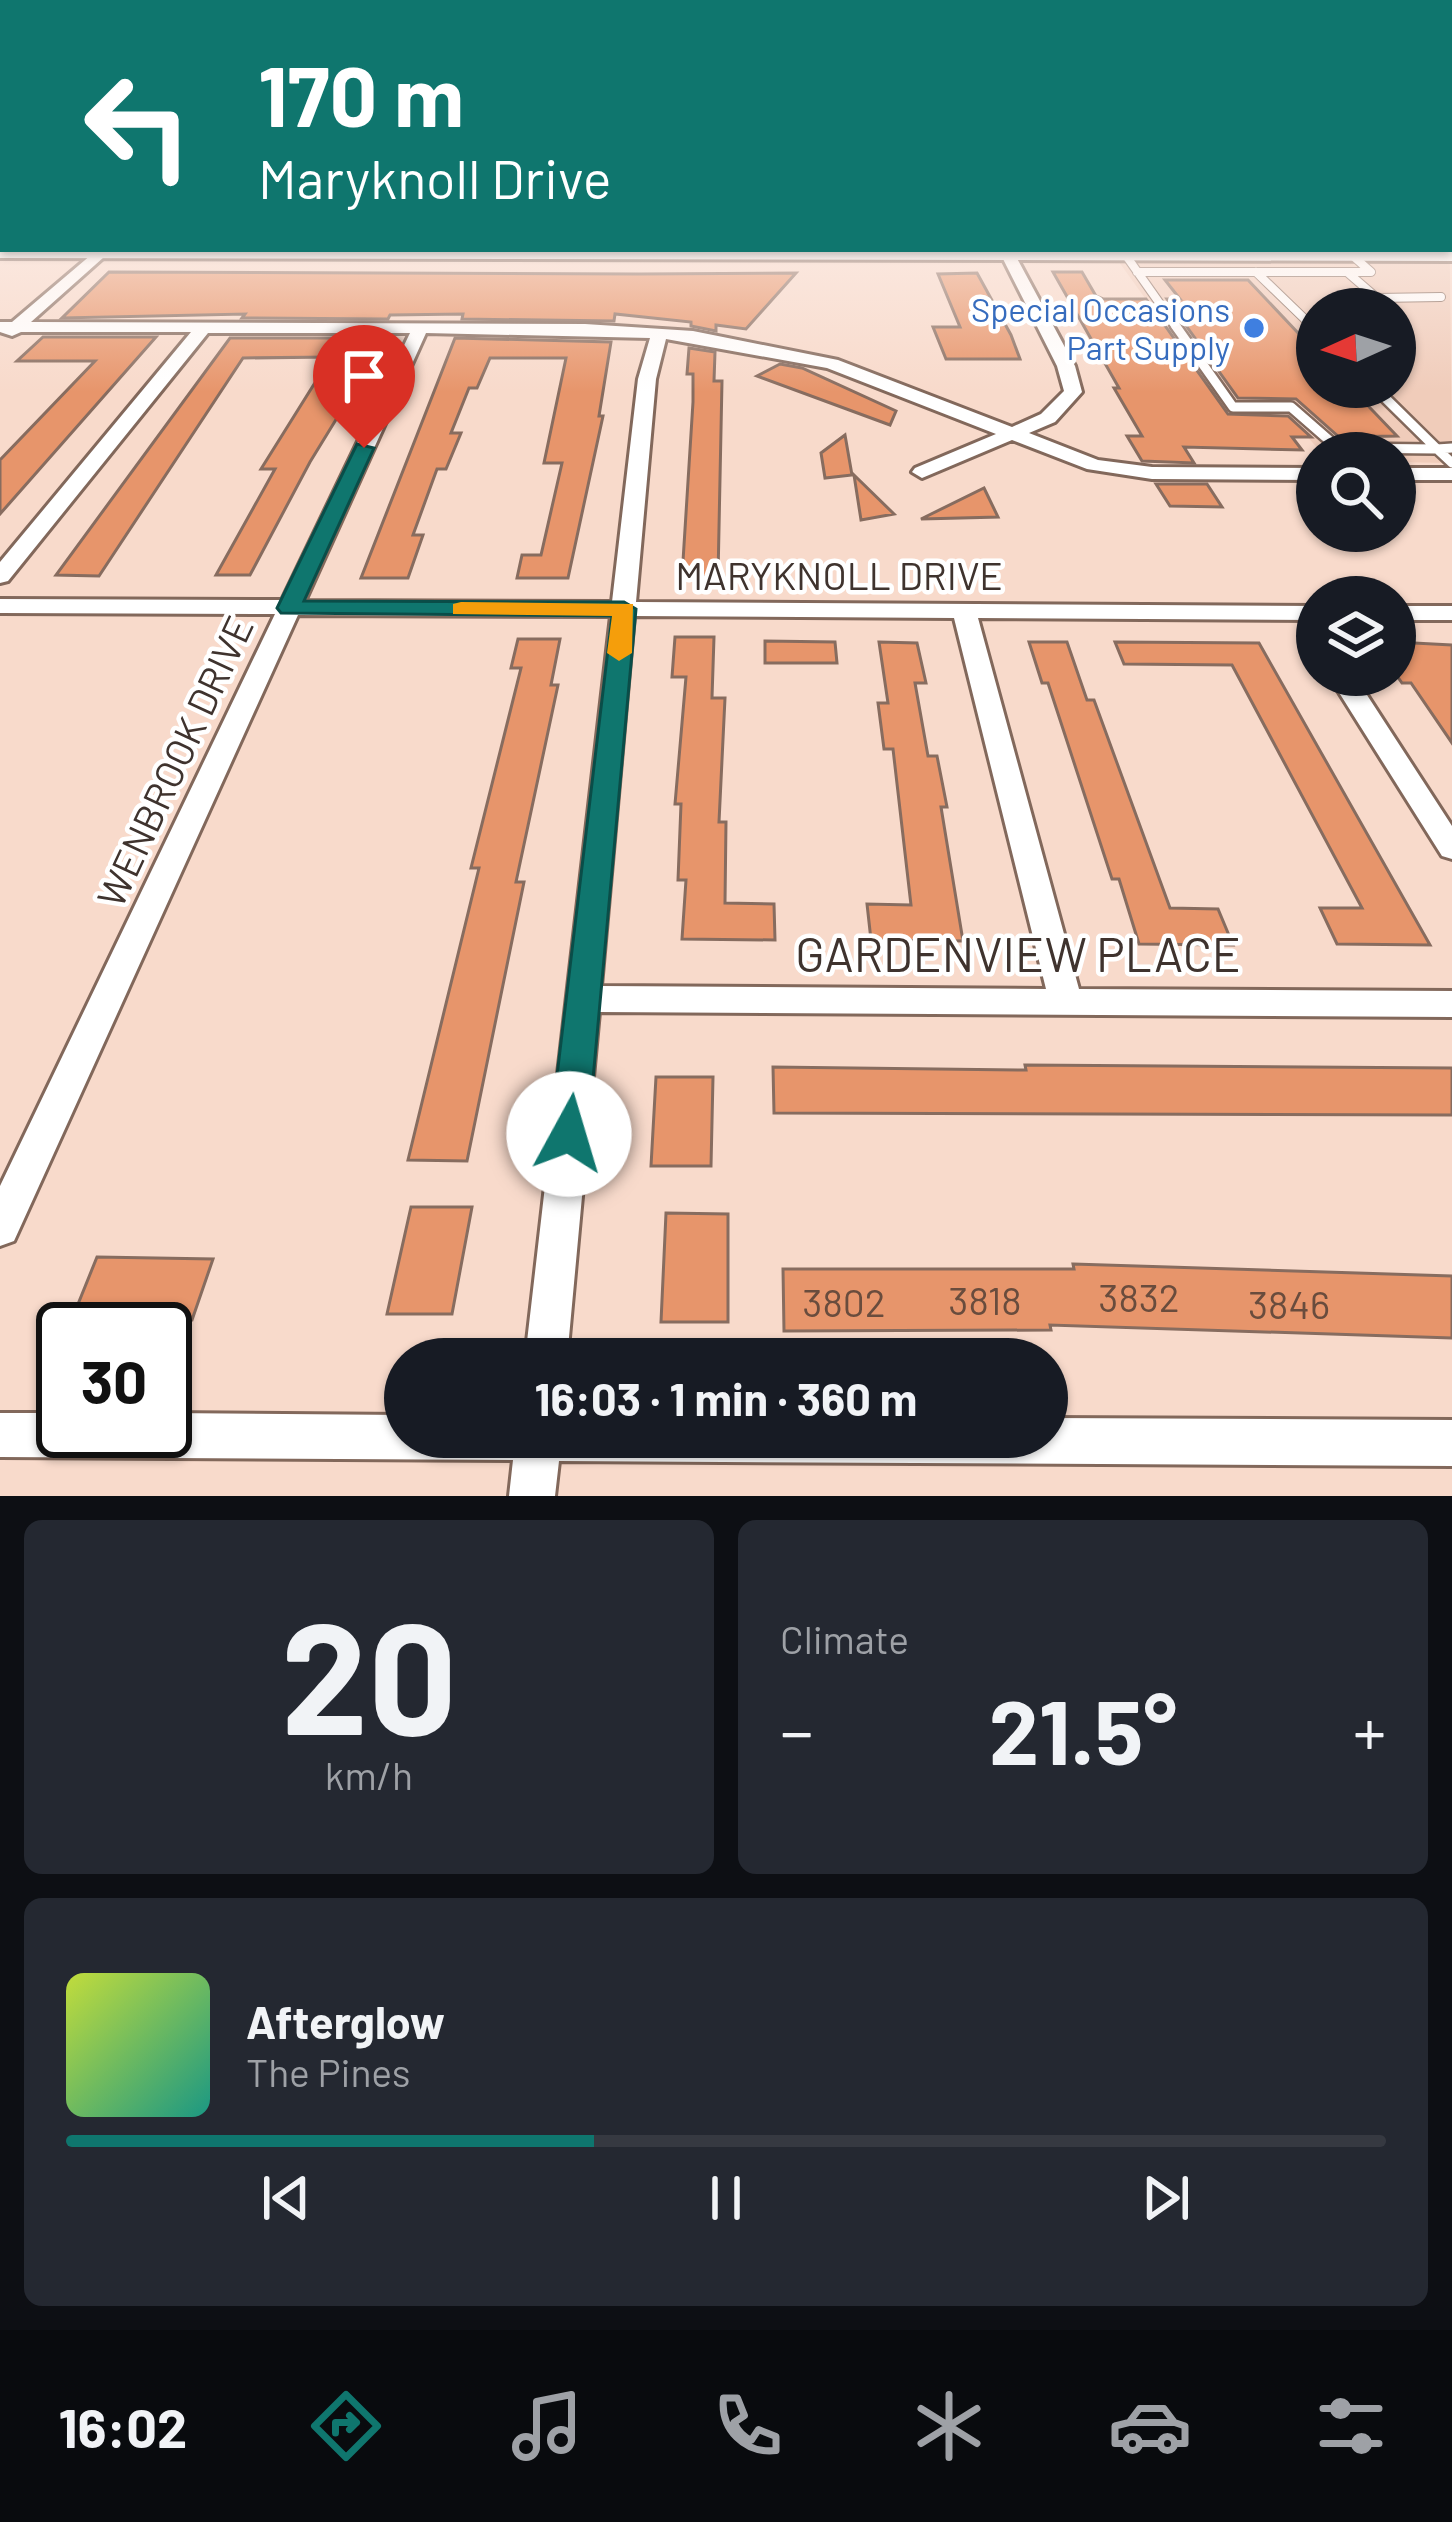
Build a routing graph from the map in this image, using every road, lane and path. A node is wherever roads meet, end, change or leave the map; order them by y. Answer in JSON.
{"nodes":[{"id":1,"x":102,"y":253,"type":"edge"},
{"id":2,"x":965,"y":253,"type":"edge"},
{"id":3,"x":1007,"y":253,"type":"edge"},
{"id":4,"x":1229,"y":253,"type":"edge"},
{"id":5,"x":1237,"y":253,"type":"edge"},
{"id":6,"x":1244,"y":253,"type":"edge"},
{"id":7,"x":1393,"y":253,"type":"edge"},
{"id":8,"x":1452,"y":256,"type":"edge"},
{"id":9,"x":1132,"y":264,"type":"junction"},
{"id":10,"x":1350,"y":264,"type":"junction"},
{"id":11,"x":1257,"y":272,"type":"junction"},
{"id":12,"x":1446,"y":297,"type":"edge"},
{"id":13,"x":1452,"y":306,"type":"edge"},
{"id":14,"x":1296,"y":311,"type":"edge"},
{"id":15,"x":9,"y":327,"type":"edge"},
{"id":16,"x":203,"y":328,"type":"junction"},
{"id":17,"x":420,"y":328,"type":"junction"},
{"id":18,"x":659,"y":333,"type":"junction"},
{"id":19,"x":0,"y":341,"type":"edge"},
{"id":20,"x":1395,"y":408,"type":"edge"},
{"id":21,"x":1010,"y":435,"type":"junction"},
{"id":22,"x":1452,"y":448,"type":"edge"},
{"id":23,"x":1437,"y":449,"type":"junction"},
{"id":24,"x":1452,"y":464,"type":"edge"},
{"id":25,"x":922,"y":472,"type":"dead end"},
{"id":26,"x":1296,"y":474,"type":"edge"},
{"id":27,"x":1416,"y":474,"type":"edge"},
{"id":28,"x":1452,"y":474,"type":"edge"},
{"id":29,"x":0,"y":576,"type":"edge"},
{"id":30,"x":0,"y":606,"type":"edge"},
{"id":31,"x":289,"y":608,"type":"junction"},
{"id":32,"x":624,"y":609,"type":"junction"},
{"id":33,"x":964,"y":611,"type":"junction"},
{"id":34,"x":1296,"y":613,"type":"edge"},
{"id":35,"x":1416,"y":613,"type":"edge"},
{"id":36,"x":1452,"y":613,"type":"edge"},
{"id":37,"x":1355,"y":696,"type":"edge"},
{"id":38,"x":1452,"y":849,"type":"edge"},
{"id":39,"x":583,"y":999,"type":"junction"},
{"id":40,"x":1066,"y":1002,"type":"junction"},
{"id":41,"x":1452,"y":1004,"type":"edge"},
{"id":42,"x":0,"y":1228,"type":"edge"},
{"id":43,"x":548,"y":1338,"type":"edge"},
{"id":44,"x":0,"y":1435,"type":"edge"},
{"id":45,"x":384,"y":1436,"type":"edge"},
{"id":46,"x":1068,"y":1440,"type":"edge"},
{"id":47,"x":1452,"y":1443,"type":"edge"},
{"id":48,"x":536,"y":1458,"type":"edge"},
{"id":49,"x":532,"y":1496,"type":"edge"}],
"edges":[{"from":1,"to":15,"type":"street"},
{"from":2,"to":3,"type":"street"},
{"from":3,"to":9,"type":"street"},
{"from":3,"to":21,"type":"street"},
{"from":4,"to":9,"type":"street"},
{"from":5,"to":11,"type":"lane"},
{"from":6,"to":10,"type":"street"},
{"from":7,"to":8,"type":"street"},
{"from":7,"to":10,"type":"street"},
{"from":9,"to":11,"type":"lane"},
{"from":9,"to":23,"type":"lane"},
{"from":10,"to":11,"type":"lane"},
{"from":10,"to":12,"type":"lane"},
{"from":11,"to":14,"type":"lane"},
{"from":12,"to":13,"type":"lane"},
{"from":15,"to":16,"type":"street"},
{"from":15,"to":19,"type":"street"},
{"from":16,"to":17,"type":"street"},
{"from":16,"to":29,"type":"street"},
{"from":17,"to":18,"type":"street"},
{"from":17,"to":31,"type":"street","name":"WENBROOK DRIVE"},
{"from":18,"to":21,"type":"street"},
{"from":18,"to":32,"type":"street"},
{"from":20,"to":23,"type":"lane"},
{"from":21,"to":25,"type":"street"},
{"from":21,"to":26,"type":"street"},
{"from":22,"to":23,"type":"lane"},
{"from":23,"to":24,"type":"lane"},
{"from":27,"to":28,"type":"street"},
{"from":30,"to":31,"type":"street","name":"MARYKNOLL DRIVE"},
{"from":31,"to":32,"type":"street","name":"MARYKNOLL DRIVE"},
{"from":31,"to":42,"type":"street","name":"WENBROOK DRIVE"},
{"from":32,"to":33,"type":"street","name":"MARYKNOLL DRIVE"},
{"from":32,"to":39,"type":"street"},
{"from":33,"to":34,"type":"street","name":"MARYKNOLL DRIVE"},
{"from":33,"to":40,"type":"street"},
{"from":35,"to":36,"type":"street"},
{"from":37,"to":38,"type":"street"},
{"from":39,"to":40,"type":"street","name":"GARDENVIEW PLACE"},
{"from":39,"to":43,"type":"street"},
{"from":40,"to":41,"type":"street","name":"GARDENVIEW PLACE"},
{"from":44,"to":45,"type":"street"},
{"from":46,"to":47,"type":"street"},
{"from":48,"to":49,"type":"street"}]}
